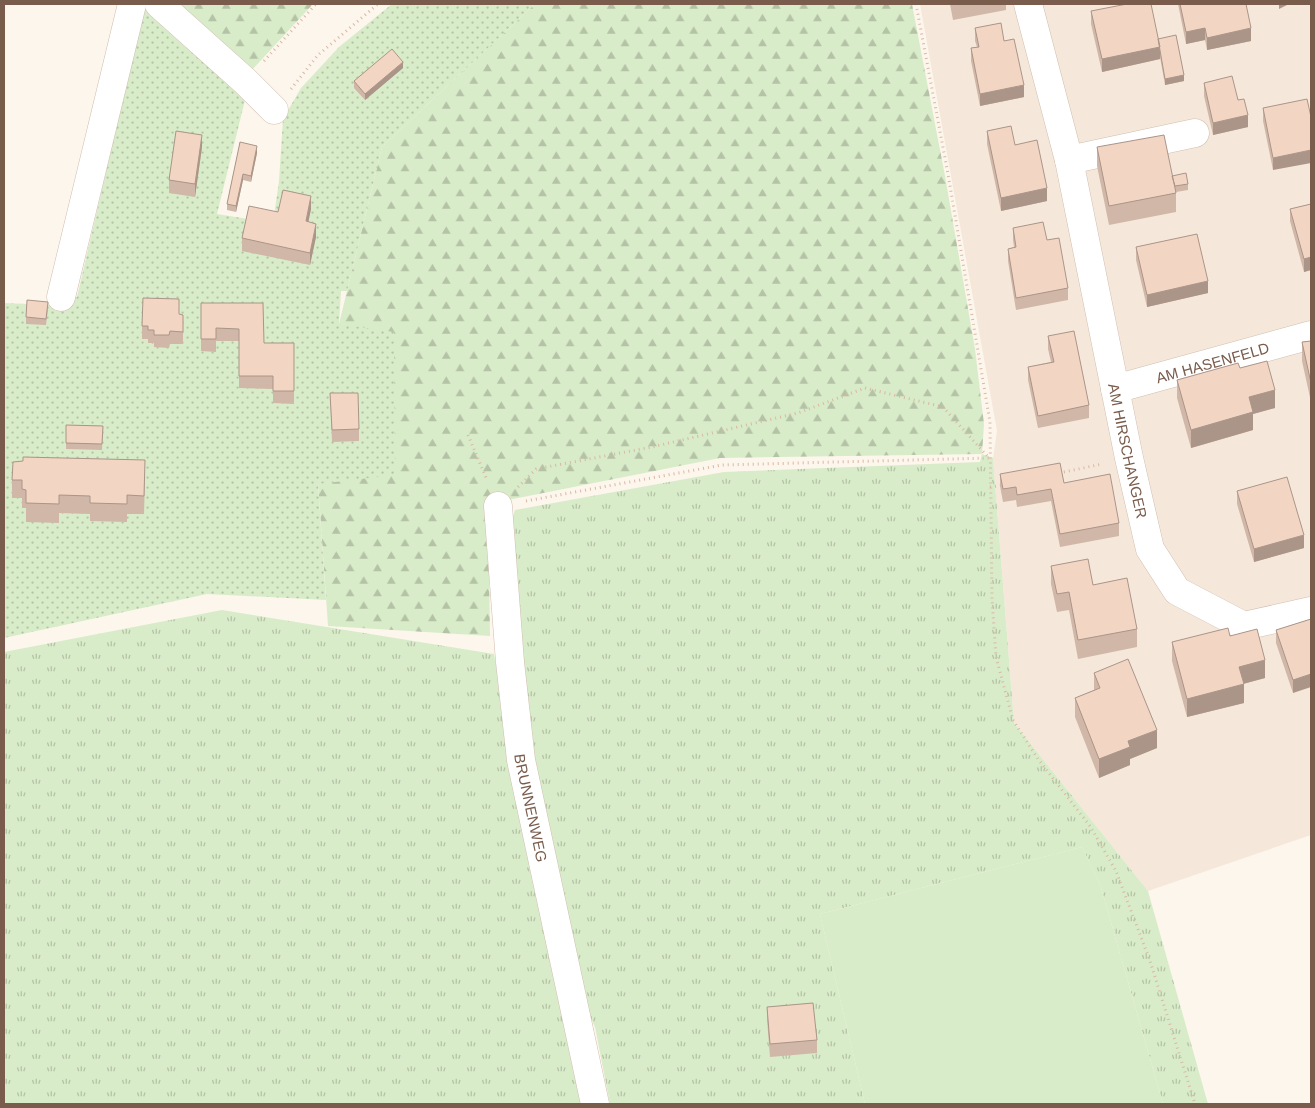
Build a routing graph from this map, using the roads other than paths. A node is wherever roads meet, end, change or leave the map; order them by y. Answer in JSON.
{"nodes":[{"id":1,"x":132,"y":4,"type":"edge"},
{"id":2,"x":158,"y":4,"type":"edge"},
{"id":3,"x":1028,"y":4,"type":"edge"},
{"id":4,"x":274,"y":110,"type":"road end"},
{"id":5,"x":1195,"y":133,"type":"dead end"},
{"id":6,"x":1069,"y":160,"type":"junction"},
{"id":7,"x":61,"y":297,"type":"dead end"},
{"id":8,"x":1311,"y":335,"type":"edge"},
{"id":9,"x":1115,"y":389,"type":"junction"},
{"id":10,"x":498,"y":506,"type":"road end"},
{"id":11,"x":1311,"y":611,"type":"edge"},
{"id":12,"x":595,"y":1104,"type":"edge"}],
"edges":[{"from":1,"to":7,"type":"street"},
{"from":2,"to":4,"type":"street"},
{"from":3,"to":6,"type":"street","name":"AM HIRSCHANGER"},
{"from":5,"to":6,"type":"street"},
{"from":6,"to":9,"type":"street","name":"AM HIRSCHANGER"},
{"from":8,"to":9,"type":"street","name":"AM HASENFELD"},
{"from":9,"to":11,"type":"street","name":"AM HIRSCHANGER"},
{"from":10,"to":12,"type":"street","name":"BRUNNENWEG"}]}
